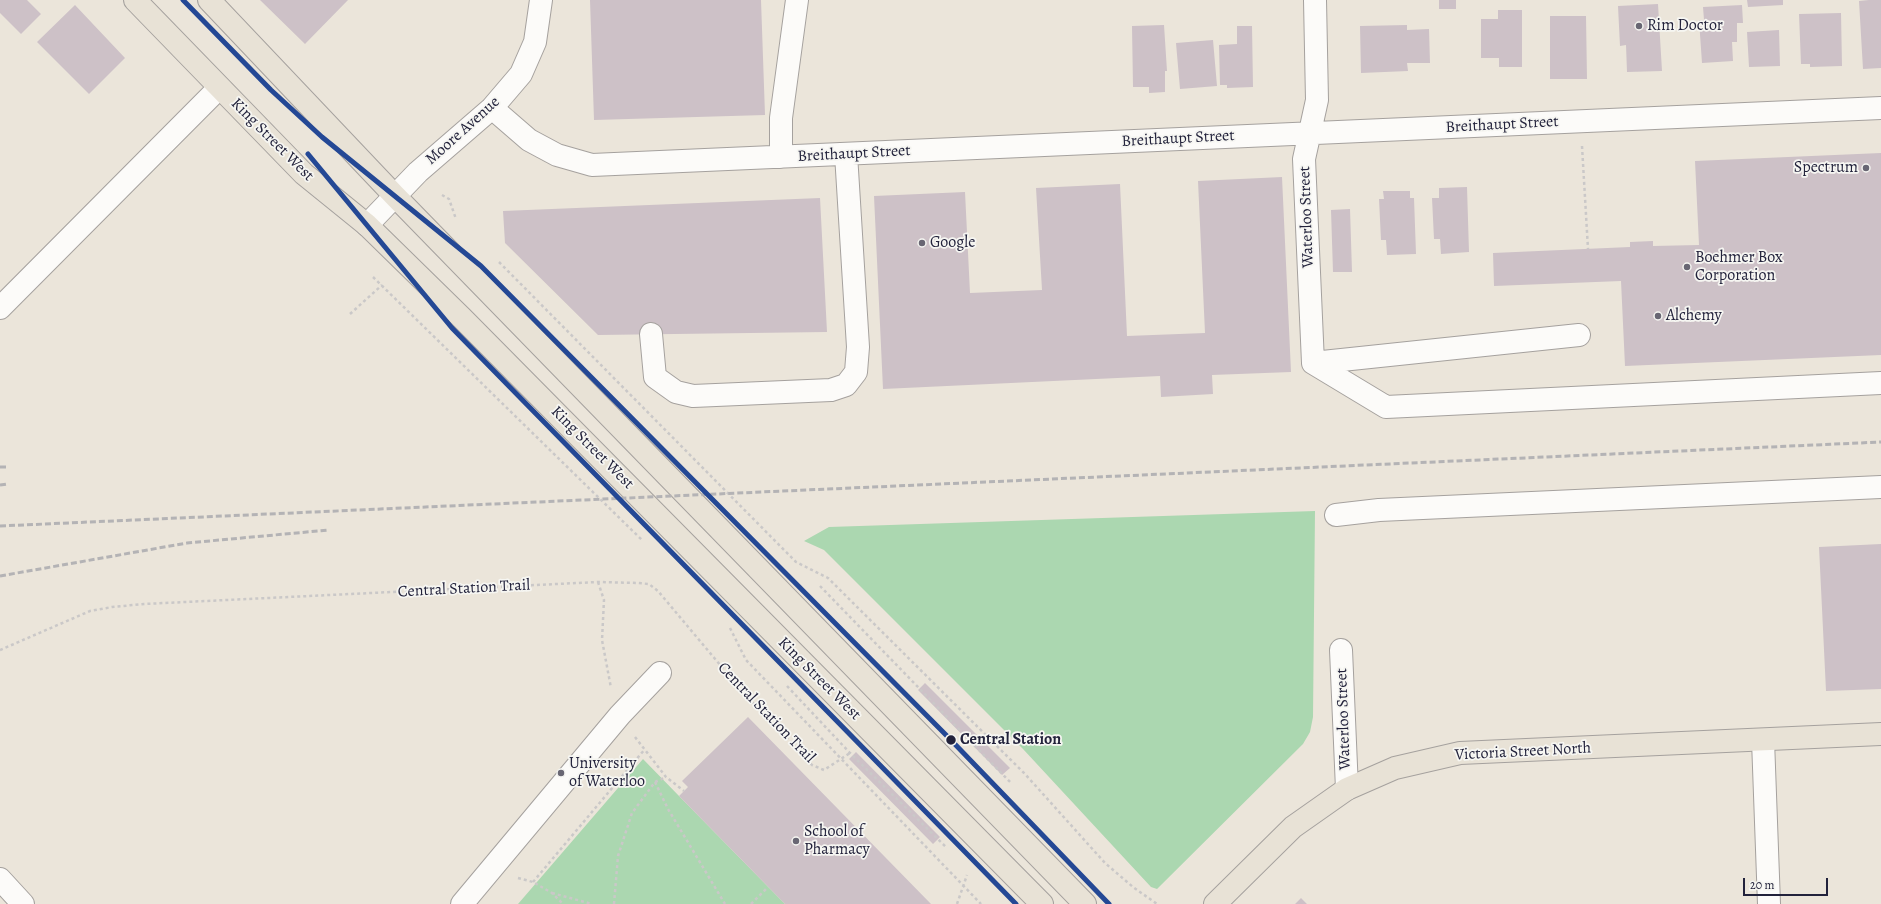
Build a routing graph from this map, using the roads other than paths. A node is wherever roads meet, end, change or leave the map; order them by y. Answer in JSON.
{"nodes":[{"id":1,"x":135,"y":0,"type":"edge"},
{"id":2,"x":209,"y":0,"type":"edge"},
{"id":3,"x":541,"y":0,"type":"edge"},
{"id":4,"x":797,"y":0,"type":"edge"},
{"id":5,"x":1315,"y":0,"type":"edge"},
{"id":6,"x":219,"y":88,"type":"junction"},
{"id":7,"x":492,"y":108,"type":"junction"},
{"id":8,"x":1881,"y":108,"type":"edge"},
{"id":9,"x":1311,"y":133,"type":"junction"},
{"id":10,"x":846,"y":154,"type":"junction"},
{"id":11,"x":781,"y":157,"type":"junction"},
{"id":12,"x":394,"y":195,"type":"junction"},
{"id":13,"x":367,"y":225,"type":"junction"},
{"id":14,"x":0,"y":308,"type":"edge"},
{"id":15,"x":651,"y":334,"type":"dead end"},
{"id":16,"x":1579,"y":335,"type":"dead end"},
{"id":17,"x":1314,"y":363,"type":"junction"},
{"id":18,"x":1881,"y":383,"type":"edge"},
{"id":19,"x":1881,"y":487,"type":"edge"},
{"id":20,"x":1336,"y":515,"type":"dead end"},
{"id":21,"x":1341,"y":650,"type":"dead end"},
{"id":22,"x":660,"y":673,"type":"dead end"},
{"id":23,"x":1881,"y":734,"type":"edge"},
{"id":24,"x":1764,"y":740,"type":"junction"},
{"id":25,"x":1347,"y":789,"type":"junction"},
{"id":26,"x":0,"y":879,"type":"edge"},
{"id":27,"x":23,"y":904,"type":"edge"},
{"id":28,"x":462,"y":904,"type":"edge"},
{"id":29,"x":1042,"y":904,"type":"edge"},
{"id":30,"x":1085,"y":904,"type":"edge"},
{"id":31,"x":1215,"y":904,"type":"edge"},
{"id":32,"x":1769,"y":904,"type":"edge"}],
"edges":[{"from":1,"to":6,"type":"main road","name":"King Street West"},
{"from":2,"to":12,"type":"main road","name":"King Street West"},
{"from":3,"to":7,"type":"street","name":"Moore Avenue"},
{"from":4,"to":11,"type":"street"},
{"from":5,"to":9,"type":"street","name":"Waterloo Street"},
{"from":6,"to":13,"type":"main road","name":"King Street West"},
{"from":6,"to":14,"type":"street"},
{"from":7,"to":11,"type":"street","name":"Breithaupt Street"},
{"from":7,"to":12,"type":"street","name":"Moore Avenue"},
{"from":8,"to":9,"type":"street","name":"Breithaupt Street"},
{"from":9,"to":10,"type":"street","name":"Breithaupt Street"},
{"from":9,"to":17,"type":"street","name":"Waterloo Street"},
{"from":10,"to":11,"type":"street","name":"Breithaupt Street"},
{"from":10,"to":15,"type":"street"},
{"from":12,"to":13,"type":"street","name":"Moore Avenue"},
{"from":12,"to":30,"type":"main road","name":"King Street West"},
{"from":13,"to":29,"type":"main road","name":"King Street West"},
{"from":16,"to":17,"type":"street"},
{"from":17,"to":18,"type":"street"},
{"from":19,"to":20,"type":"street"},
{"from":21,"to":25,"type":"street","name":"Waterloo Street"},
{"from":22,"to":28,"type":"street"},
{"from":23,"to":24,"type":"main road","name":"Victoria Street North"},
{"from":24,"to":25,"type":"main road","name":"Victoria Street North"},
{"from":24,"to":32,"type":"street"},
{"from":25,"to":31,"type":"main road","name":"Victoria Street North"},
{"from":26,"to":27,"type":"street"}]}
